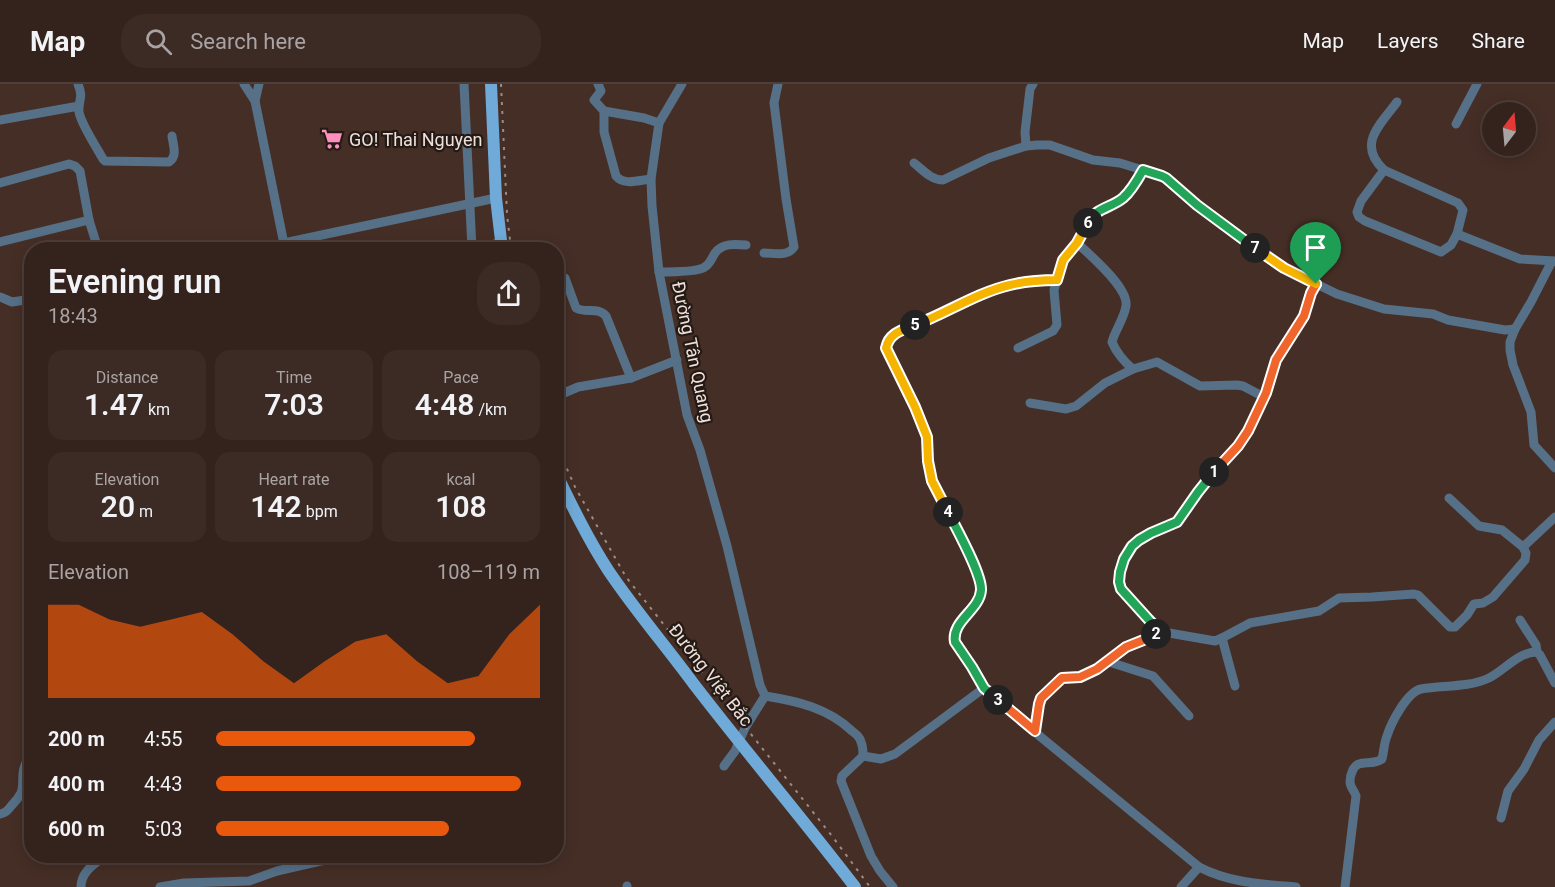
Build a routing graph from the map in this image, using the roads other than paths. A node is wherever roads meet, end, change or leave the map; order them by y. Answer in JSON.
{"nodes":[{"id":1,"x":78,"y":84,"type":"edge"},
{"id":2,"x":244,"y":84,"type":"edge"},
{"id":3,"x":259,"y":84,"type":"edge"},
{"id":4,"x":464,"y":84,"type":"edge"},
{"id":5,"x":491,"y":84,"type":"edge"},
{"id":6,"x":598,"y":84,"type":"edge"},
{"id":7,"x":682,"y":84,"type":"edge"},
{"id":8,"x":778,"y":84,"type":"edge"},
{"id":9,"x":1033,"y":84,"type":"edge"},
{"id":10,"x":1478,"y":84,"type":"edge"},
{"id":11,"x":255,"y":101,"type":"junction"},
{"id":12,"x":1397,"y":102,"type":"dead end"},
{"id":13,"x":79,"y":106,"type":"junction"},
{"id":14,"x":604,"y":111,"type":"junction"},
{"id":15,"x":0,"y":120,"type":"edge"},
{"id":16,"x":659,"y":123,"type":"junction"},
{"id":17,"x":1456,"y":124,"type":"dead end"},
{"id":18,"x":172,"y":136,"type":"dead end"},
{"id":19,"x":1026,"y":146,"type":"junction"},
{"id":20,"x":915,"y":163,"type":"dead end"},
{"id":21,"x":1143,"y":170,"type":"junction"},
{"id":22,"x":1384,"y":170,"type":"junction"},
{"id":23,"x":651,"y":179,"type":"junction"},
{"id":24,"x":0,"y":183,"type":"edge"},
{"id":25,"x":496,"y":198,"type":"junction"},
{"id":26,"x":470,"y":203,"type":"junction"},
{"id":27,"x":89,"y":220,"type":"junction"},
{"id":28,"x":1457,"y":234,"type":"junction"},
{"id":29,"x":0,"y":242,"type":"edge"},
{"id":30,"x":97,"y":242,"type":"edge"},
{"id":31,"x":284,"y":242,"type":"edge"},
{"id":32,"x":302,"y":242,"type":"edge"},
{"id":33,"x":473,"y":242,"type":"edge"},
{"id":34,"x":502,"y":242,"type":"edge"},
{"id":35,"x":1077,"y":243,"type":"junction"},
{"id":36,"x":746,"y":245,"type":"dead end"},
{"id":37,"x":764,"y":253,"type":"dead end"},
{"id":38,"x":1554,"y":261,"type":"edge"},
{"id":39,"x":659,"y":272,"type":"junction"},
{"id":40,"x":565,"y":278,"type":"dead end"},
{"id":41,"x":1057,"y":280,"type":"junction"},
{"id":42,"x":1316,"y":284,"type":"junction"},
{"id":43,"x":0,"y":297,"type":"edge"},
{"id":44,"x":24,"y":300,"type":"edge"},
{"id":45,"x":1515,"y":329,"type":"junction"},
{"id":46,"x":1018,"y":348,"type":"dead end"},
{"id":47,"x":676,"y":360,"type":"junction"},
{"id":48,"x":1134,"y":369,"type":"junction"},
{"id":49,"x":631,"y":378,"type":"junction"},
{"id":50,"x":564,"y":393,"type":"dead end"},
{"id":51,"x":1264,"y":398,"type":"junction"},
{"id":52,"x":1030,"y":403,"type":"dead end"},
{"id":53,"x":1555,"y":468,"type":"edge"},
{"id":54,"x":564,"y":489,"type":"edge"},
{"id":55,"x":1449,"y":498,"type":"dead end"},
{"id":56,"x":1555,"y":517,"type":"edge"},
{"id":57,"x":1523,"y":547,"type":"junction"},
{"id":58,"x":1520,"y":620,"type":"dead end"},
{"id":59,"x":1156,"y":635,"type":"junction"},
{"id":60,"x":1222,"y":639,"type":"junction"},
{"id":61,"x":1537,"y":652,"type":"junction"},
{"id":62,"x":1106,"y":661,"type":"junction"},
{"id":63,"x":1555,"y":683,"type":"edge"},
{"id":64,"x":1235,"y":686,"type":"dead end"},
{"id":65,"x":984,"y":688,"type":"junction"},
{"id":66,"x":765,"y":696,"type":"junction"},
{"id":67,"x":1189,"y":716,"type":"dead end"},
{"id":68,"x":1555,"y":722,"type":"edge"},
{"id":69,"x":1035,"y":731,"type":"junction"},
{"id":70,"x":740,"y":741,"type":"junction"},
{"id":71,"x":863,"y":756,"type":"junction"},
{"id":72,"x":24,"y":766,"type":"edge"},
{"id":73,"x":724,"y":766,"type":"dead end"},
{"id":74,"x":0,"y":814,"type":"edge"},
{"id":75,"x":1501,"y":818,"type":"dead end"},
{"id":76,"x":96,"y":863,"type":"edge"},
{"id":77,"x":312,"y":863,"type":"edge"},
{"id":78,"x":1199,"y":867,"type":"junction"},
{"id":79,"x":1238,"y":884,"type":"edge"},
{"id":80,"x":81,"y":887,"type":"edge"},
{"id":81,"x":160,"y":887,"type":"edge"},
{"id":82,"x":855,"y":887,"type":"edge"},
{"id":83,"x":893,"y":887,"type":"edge"},
{"id":84,"x":1181,"y":887,"type":"edge"},
{"id":85,"x":1296,"y":887,"type":"edge"},
{"id":86,"x":1345,"y":887,"type":"edge"}],
"edges":[{"from":1,"to":13,"type":"street"},
{"from":2,"to":11,"type":"street"},
{"from":3,"to":11,"type":"street"},
{"from":4,"to":26,"type":"street"},
{"from":5,"to":25,"type":"main road"},
{"from":6,"to":14,"type":"street"},
{"from":7,"to":16,"type":"street","name":"Đường Tân Quang"},
{"from":8,"to":37,"type":"street"},
{"from":9,"to":19,"type":"street"},
{"from":10,"to":17,"type":"street"},
{"from":11,"to":31,"type":"street"},
{"from":12,"to":22,"type":"street"},
{"from":13,"to":15,"type":"street"},
{"from":13,"to":18,"type":"street"},
{"from":14,"to":16,"type":"street"},
{"from":14,"to":23,"type":"street"},
{"from":16,"to":23,"type":"street","name":"Đường Tân Quang"},
{"from":19,"to":20,"type":"street"},
{"from":19,"to":21,"type":"street"},
{"from":21,"to":35,"type":"street"},
{"from":21,"to":42,"type":"street"},
{"from":22,"to":28,"type":"street"},
{"from":22,"to":28,"type":"street"},
{"from":23,"to":39,"type":"street","name":"Đường Tân Quang"},
{"from":24,"to":27,"type":"street"},
{"from":25,"to":26,"type":"street"},
{"from":25,"to":34,"type":"main road"},
{"from":26,"to":32,"type":"street"},
{"from":26,"to":33,"type":"street"},
{"from":27,"to":29,"type":"street"},
{"from":27,"to":30,"type":"street"},
{"from":28,"to":38,"type":"street"},
{"from":35,"to":41,"type":"street"},
{"from":35,"to":48,"type":"street"},
{"from":36,"to":39,"type":"street"},
{"from":38,"to":45,"type":"street"},
{"from":39,"to":47,"type":"street","name":"Đường Tân Quang"},
{"from":40,"to":49,"type":"street"},
{"from":41,"to":46,"type":"street"},
{"from":41,"to":65,"type":"street"},
{"from":42,"to":45,"type":"street"},
{"from":42,"to":51,"type":"street"},
{"from":43,"to":44,"type":"street"},
{"from":45,"to":53,"type":"street"},
{"from":47,"to":49,"type":"street"},
{"from":47,"to":66,"type":"street","name":"Đường Tân Quang"},
{"from":48,"to":51,"type":"street"},
{"from":48,"to":52,"type":"street"},
{"from":49,"to":50,"type":"street"},
{"from":51,"to":59,"type":"street"},
{"from":54,"to":70,"type":"main road","name":"Đường Việt Bắc"},
{"from":55,"to":57,"type":"street"},
{"from":56,"to":57,"type":"street"},
{"from":57,"to":60,"type":"street"},
{"from":58,"to":61,"type":"street"},
{"from":59,"to":60,"type":"street"},
{"from":59,"to":62,"type":"street"},
{"from":60,"to":64,"type":"street"},
{"from":61,"to":63,"type":"street"},
{"from":61,"to":86,"type":"street"},
{"from":62,"to":67,"type":"street"},
{"from":62,"to":69,"type":"street"},
{"from":65,"to":69,"type":"street"},
{"from":65,"to":71,"type":"street"},
{"from":66,"to":70,"type":"street"},
{"from":66,"to":71,"type":"street"},
{"from":68,"to":75,"type":"street"},
{"from":69,"to":78,"type":"street"},
{"from":70,"to":73,"type":"street"},
{"from":70,"to":82,"type":"main road","name":"Đường Việt Bắc"},
{"from":71,"to":83,"type":"street"},
{"from":72,"to":74,"type":"street"},
{"from":76,"to":80,"type":"street"},
{"from":77,"to":81,"type":"street"},
{"from":78,"to":79,"type":"street"},
{"from":78,"to":84,"type":"street"},
{"from":79,"to":85,"type":"street"}]}
